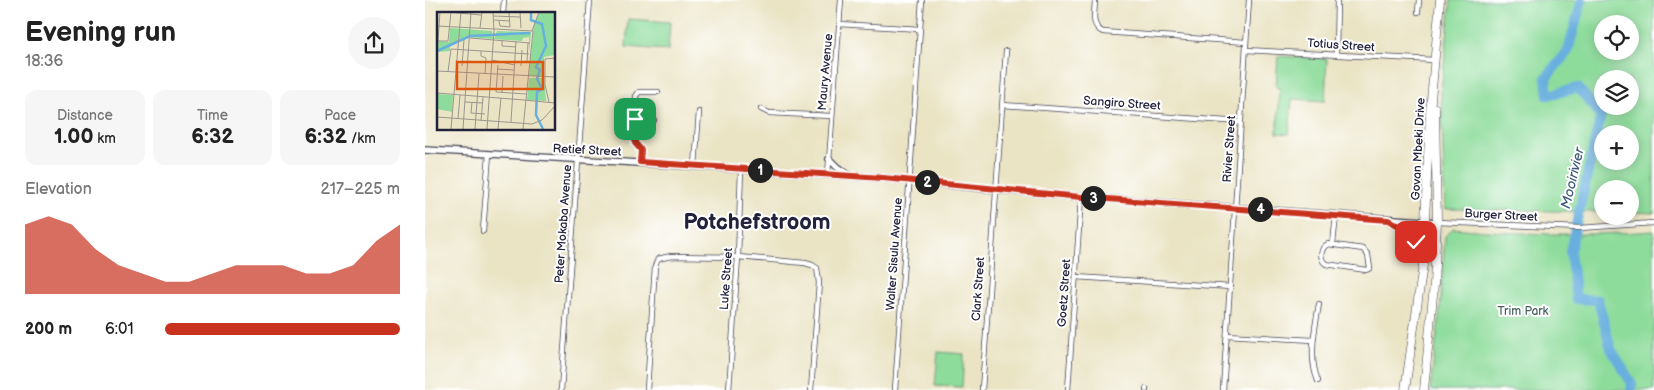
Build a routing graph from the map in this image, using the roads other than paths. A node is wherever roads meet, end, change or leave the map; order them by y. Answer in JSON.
{"nodes":[{"id":1,"x":590,"y":0,"type":"edge"},
{"id":2,"x":841,"y":0,"type":"edge"},
{"id":3,"x":922,"y":0,"type":"edge"},
{"id":4,"x":1095,"y":0,"type":"edge"},
{"id":5,"x":1249,"y":0,"type":"edge"},
{"id":6,"x":1337,"y":0,"type":"edge"},
{"id":7,"x":1419,"y":0,"type":"edge"},
{"id":8,"x":1440,"y":0,"type":"edge"},
{"id":9,"x":1418,"y":12,"type":"dead end"},
{"id":10,"x":839,"y":24,"type":"junction"},
{"id":11,"x":920,"y":29,"type":"junction"},
{"id":12,"x":1247,"y":42,"type":"junction"},
{"id":13,"x":1246,"y":50,"type":"junction"},
{"id":14,"x":1006,"y":51,"type":"dead end"},
{"id":15,"x":1336,"y":55,"type":"junction"},
{"id":16,"x":1435,"y":60,"type":"junction"},
{"id":17,"x":1433,"y":88,"type":"junction"},
{"id":18,"x":658,"y":92,"type":"dead end"},
{"id":19,"x":1002,"y":105,"type":"junction"},
{"id":20,"x":761,"y":109,"type":"dead end"},
{"id":21,"x":699,"y":112,"type":"dead end"},
{"id":22,"x":831,"y":116,"type":"junction"},
{"id":23,"x":635,"y":119,"type":"junction"},
{"id":24,"x":654,"y":120,"type":"dead end"},
{"id":25,"x":1241,"y":122,"type":"junction"},
{"id":26,"x":425,"y":150,"type":"edge"},
{"id":27,"x":489,"y":154,"type":"junction"},
{"id":28,"x":577,"y":159,"type":"junction"},
{"id":29,"x":829,"y":159,"type":"junction"},
{"id":30,"x":640,"y":162,"type":"junction"},
{"id":31,"x":695,"y":166,"type":"junction"},
{"id":32,"x":741,"y":169,"type":"junction"},
{"id":33,"x":828,"y":174,"type":"junction"},
{"id":34,"x":850,"y":175,"type":"junction"},
{"id":35,"x":909,"y":180,"type":"junction"},
{"id":36,"x":995,"y":190,"type":"junction"},
{"id":37,"x":1081,"y":197,"type":"junction"},
{"id":38,"x":1235,"y":208,"type":"junction"},
{"id":39,"x":1336,"y":215,"type":"junction"},
{"id":40,"x":1388,"y":220,"type":"junction"},
{"id":41,"x":1425,"y":221,"type":"junction"},
{"id":42,"x":1437,"y":222,"type":"junction"},
{"id":43,"x":1654,"y":223,"type":"edge"},
{"id":44,"x":483,"y":231,"type":"dead end"},
{"id":45,"x":1333,"y":244,"type":"junction"},
{"id":46,"x":738,"y":257,"type":"junction"},
{"id":47,"x":1424,"y":258,"type":"junction"},
{"id":48,"x":1075,"y":277,"type":"junction"},
{"id":49,"x":1231,"y":286,"type":"junction"},
{"id":50,"x":1319,"y":304,"type":"dead end"},
{"id":51,"x":1227,"y":335,"type":"junction"},
{"id":52,"x":1313,"y":340,"type":"junction"},
{"id":53,"x":1317,"y":382,"type":"dead end"},
{"id":54,"x":561,"y":390,"type":"edge"},
{"id":55,"x":647,"y":390,"type":"edge"},
{"id":56,"x":729,"y":390,"type":"edge"},
{"id":57,"x":811,"y":390,"type":"edge"},
{"id":58,"x":895,"y":390,"type":"edge"},
{"id":59,"x":982,"y":390,"type":"edge"},
{"id":60,"x":1068,"y":390,"type":"edge"},
{"id":61,"x":1223,"y":390,"type":"edge"},
{"id":62,"x":1405,"y":390,"type":"edge"},
{"id":63,"x":1424,"y":390,"type":"edge"}],
"edges":[{"from":1,"to":28,"type":"street","name":"Peter Mokaba Avenue"},
{"from":2,"to":10,"type":"street"},
{"from":3,"to":11,"type":"street","name":"Walter Sisulu Avenue"},
{"from":4,"to":12,"type":"street"},
{"from":5,"to":12,"type":"street","name":"Rivier Street"},
{"from":6,"to":15,"type":"street"},
{"from":7,"to":9,"type":"street"},
{"from":8,"to":16,"type":"main road","name":"Govan Mbeki Drive"},
{"from":10,"to":11,"type":"street","name":"Maury Avenue"},
{"from":10,"to":22,"type":"street","name":"Maury Avenue"},
{"from":11,"to":35,"type":"street","name":"Walter Sisulu Avenue"},
{"from":12,"to":13,"type":"street","name":"Rivier Street"},
{"from":13,"to":15,"type":"street","name":"Totius Street"},
{"from":13,"to":25,"type":"street","name":"Rivier Street"},
{"from":14,"to":19,"type":"street","name":"Clark Street"},
{"from":15,"to":16,"type":"street","name":"Totius Street"},
{"from":16,"to":17,"type":"main road","name":"Govan Mbeki Drive"},
{"from":17,"to":41,"type":"main road","name":"Govan Mbeki Drive"},
{"from":17,"to":42,"type":"main road","name":"Govan Mbeki Drive"},
{"from":18,"to":23,"type":"street"},
{"from":19,"to":25,"type":"street","name":"Sangiro Street"},
{"from":19,"to":36,"type":"street","name":"Clark Street"},
{"from":20,"to":22,"type":"street"},
{"from":21,"to":31,"type":"street"},
{"from":22,"to":29,"type":"street","name":"Maury Avenue"},
{"from":23,"to":24,"type":"street"},
{"from":23,"to":30,"type":"street"},
{"from":25,"to":38,"type":"street","name":"Rivier Street"},
{"from":26,"to":27,"type":"street","name":"Retief Street"},
{"from":27,"to":28,"type":"street","name":"Retief Street"},
{"from":27,"to":44,"type":"street"},
{"from":28,"to":30,"type":"street","name":"Retief Street"},
{"from":28,"to":54,"type":"street","name":"Peter Mokaba Avenue"},
{"from":29,"to":33,"type":"street","name":"Maury Avenue"},
{"from":29,"to":34,"type":"street"},
{"from":30,"to":31,"type":"street","name":"Retief Street"},
{"from":31,"to":32,"type":"street","name":"Retief Street"},
{"from":32,"to":33,"type":"street","name":"Retief Street"},
{"from":32,"to":46,"type":"street","name":"Luke Street"},
{"from":33,"to":34,"type":"street","name":"Retief Street"},
{"from":34,"to":35,"type":"street","name":"Retief Street"},
{"from":35,"to":36,"type":"street","name":"Retief Street"},
{"from":35,"to":58,"type":"street","name":"Walter Sisulu Avenue"},
{"from":36,"to":37,"type":"street","name":"Retief Street"},
{"from":36,"to":59,"type":"street","name":"Clark Street"},
{"from":37,"to":38,"type":"street","name":"Retief Street"},
{"from":37,"to":48,"type":"street","name":"Goetz Street"},
{"from":38,"to":39,"type":"street","name":"Retief Street"},
{"from":38,"to":49,"type":"street","name":"Rivier Street"},
{"from":39,"to":40,"type":"street","name":"Retief Street"},
{"from":39,"to":45,"type":"street"},
{"from":40,"to":41,"type":"street","name":"Retief Street"},
{"from":40,"to":47,"type":"main road"},
{"from":41,"to":42,"type":"street","name":"Retief Street"},
{"from":41,"to":47,"type":"main road","name":"Govan Mbeki Drive"},
{"from":42,"to":43,"type":"street","name":"Burger Street"},
{"from":42,"to":63,"type":"main road","name":"Govan Mbeki Drive"},
{"from":45,"to":45,"type":"street"},
{"from":46,"to":55,"type":"street"},
{"from":46,"to":56,"type":"street","name":"Luke Street"},
{"from":46,"to":57,"type":"street"},
{"from":47,"to":62,"type":"main road","name":"Govan Mbeki Drive"},
{"from":48,"to":49,"type":"street"},
{"from":48,"to":60,"type":"street","name":"Goetz Street"},
{"from":49,"to":51,"type":"street","name":"Rivier Street"},
{"from":50,"to":52,"type":"street"},
{"from":51,"to":52,"type":"street"},
{"from":51,"to":61,"type":"street","name":"Rivier Street"},
{"from":52,"to":53,"type":"street"}]}
